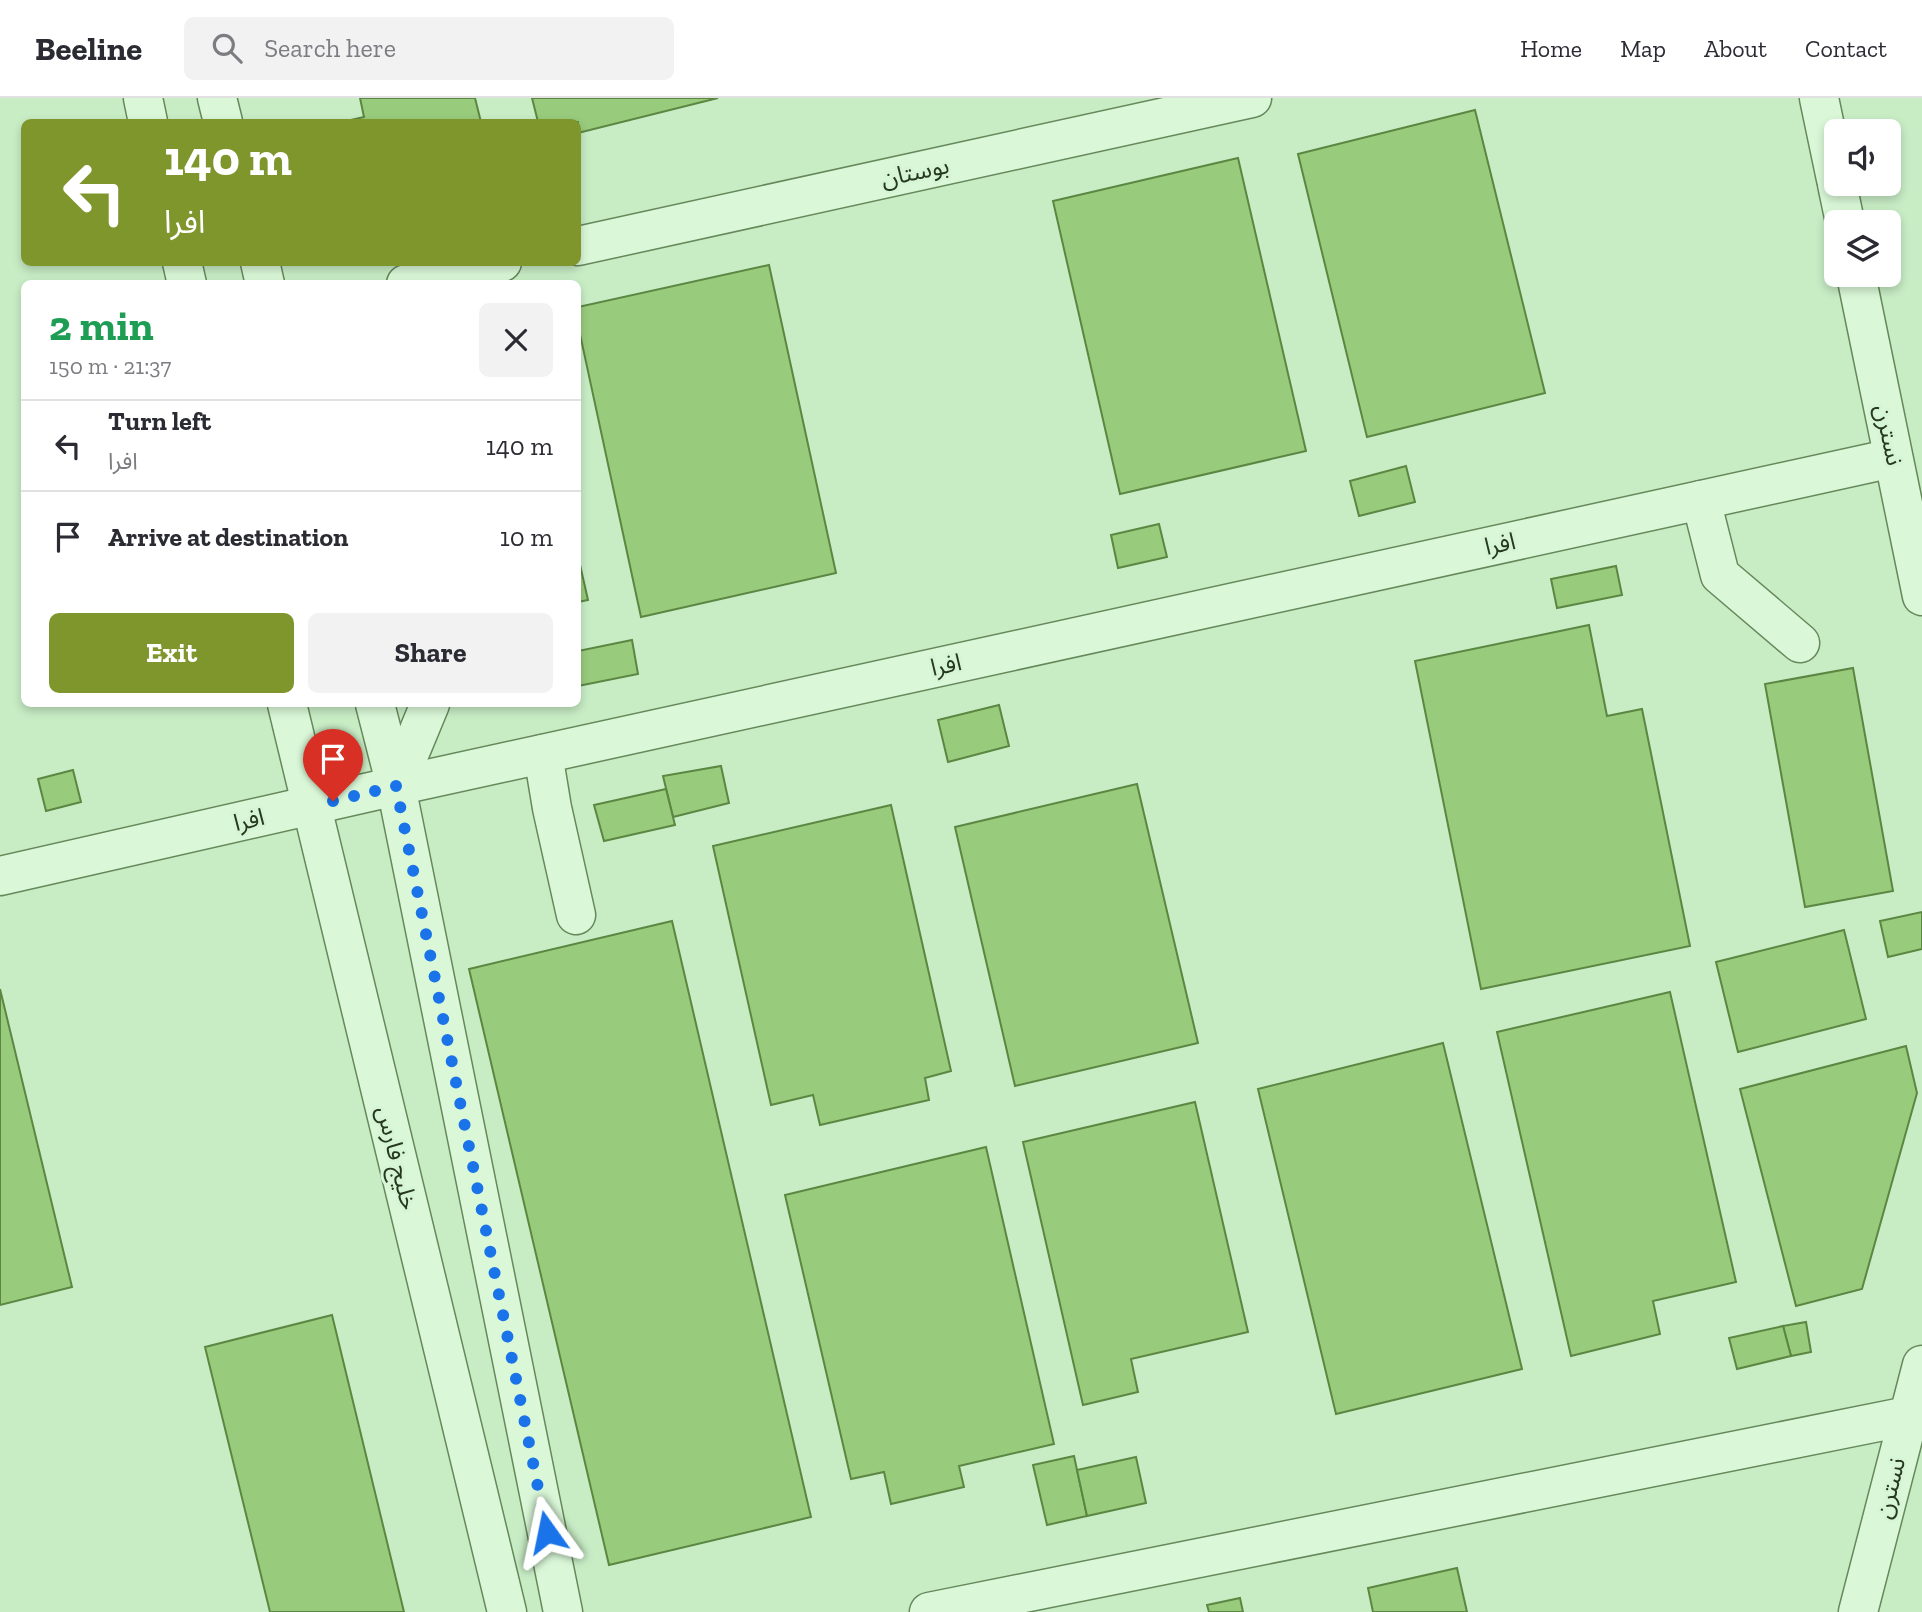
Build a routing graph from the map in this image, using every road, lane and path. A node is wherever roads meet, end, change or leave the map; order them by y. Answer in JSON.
{"nodes":[{"id":1,"x":143,"y":98,"type":"edge"},
{"id":2,"x":217,"y":98,"type":"edge"},
{"id":3,"x":1252,"y":98,"type":"edge"},
{"id":4,"x":1819,"y":98,"type":"edge"},
{"id":5,"x":147,"y":119,"type":"edge"},
{"id":6,"x":222,"y":119,"type":"edge"},
{"id":7,"x":1824,"y":122,"type":"edge"},
{"id":8,"x":581,"y":245,"type":"edge"},
{"id":9,"x":485,"y":266,"type":"edge"},
{"id":10,"x":423,"y":280,"type":"edge"},
{"id":11,"x":1858,"y":287,"type":"edge"},
{"id":12,"x":1893,"y":457,"type":"junction"},
{"id":13,"x":1701,"y":500,"type":"junction"},
{"id":14,"x":1922,"y":596,"type":"edge"},
{"id":15,"x":1800,"y":643,"type":"dead end"},
{"id":16,"x":288,"y":707,"type":"edge"},
{"id":17,"x":376,"y":707,"type":"edge"},
{"id":18,"x":429,"y":707,"type":"edge"},
{"id":19,"x":543,"y":754,"type":"junction"},
{"id":20,"x":396,"y":786,"type":"junction"},
{"id":21,"x":312,"y":806,"type":"junction"},
{"id":22,"x":0,"y":876,"type":"edge"},
{"id":23,"x":576,"y":915,"type":"dead end"},
{"id":24,"x":1922,"y":1365,"type":"edge"},
{"id":25,"x":1908,"y":1416,"type":"junction"},
{"id":26,"x":507,"y":1612,"type":"edge"},
{"id":27,"x":563,"y":1612,"type":"edge"},
{"id":28,"x":929,"y":1612,"type":"edge"},
{"id":29,"x":1858,"y":1612,"type":"edge"}],
"edges":[{"from":1,"to":5,"type":"lane"},
{"from":2,"to":6,"type":"lane"},
{"from":3,"to":8,"type":"lane","name":"بوستان"},
{"from":4,"to":7,"type":"lane"},
{"from":9,"to":10,"type":"lane"},
{"from":11,"to":12,"type":"lane","name":"نسترن"},
{"from":12,"to":13,"type":"lane","name":"افرا"},
{"from":12,"to":14,"type":"lane","name":"نسترن"},
{"from":13,"to":15,"type":"lane"},
{"from":13,"to":19,"type":"lane","name":"افرا"},
{"from":16,"to":21,"type":"lane","name":"خلیج فارس"},
{"from":17,"to":20,"type":"lane"},
{"from":18,"to":20,"type":"lane"},
{"from":19,"to":20,"type":"lane","name":"افرا"},
{"from":19,"to":23,"type":"lane"},
{"from":20,"to":21,"type":"lane","name":"افرا"},
{"from":20,"to":27,"type":"lane"},
{"from":21,"to":22,"type":"lane","name":"افرا"},
{"from":21,"to":26,"type":"lane","name":"خلیج فارس"},
{"from":24,"to":25,"type":"lane","name":"نسترن"},
{"from":25,"to":28,"type":"lane"},
{"from":25,"to":29,"type":"lane","name":"نسترن"}]}
